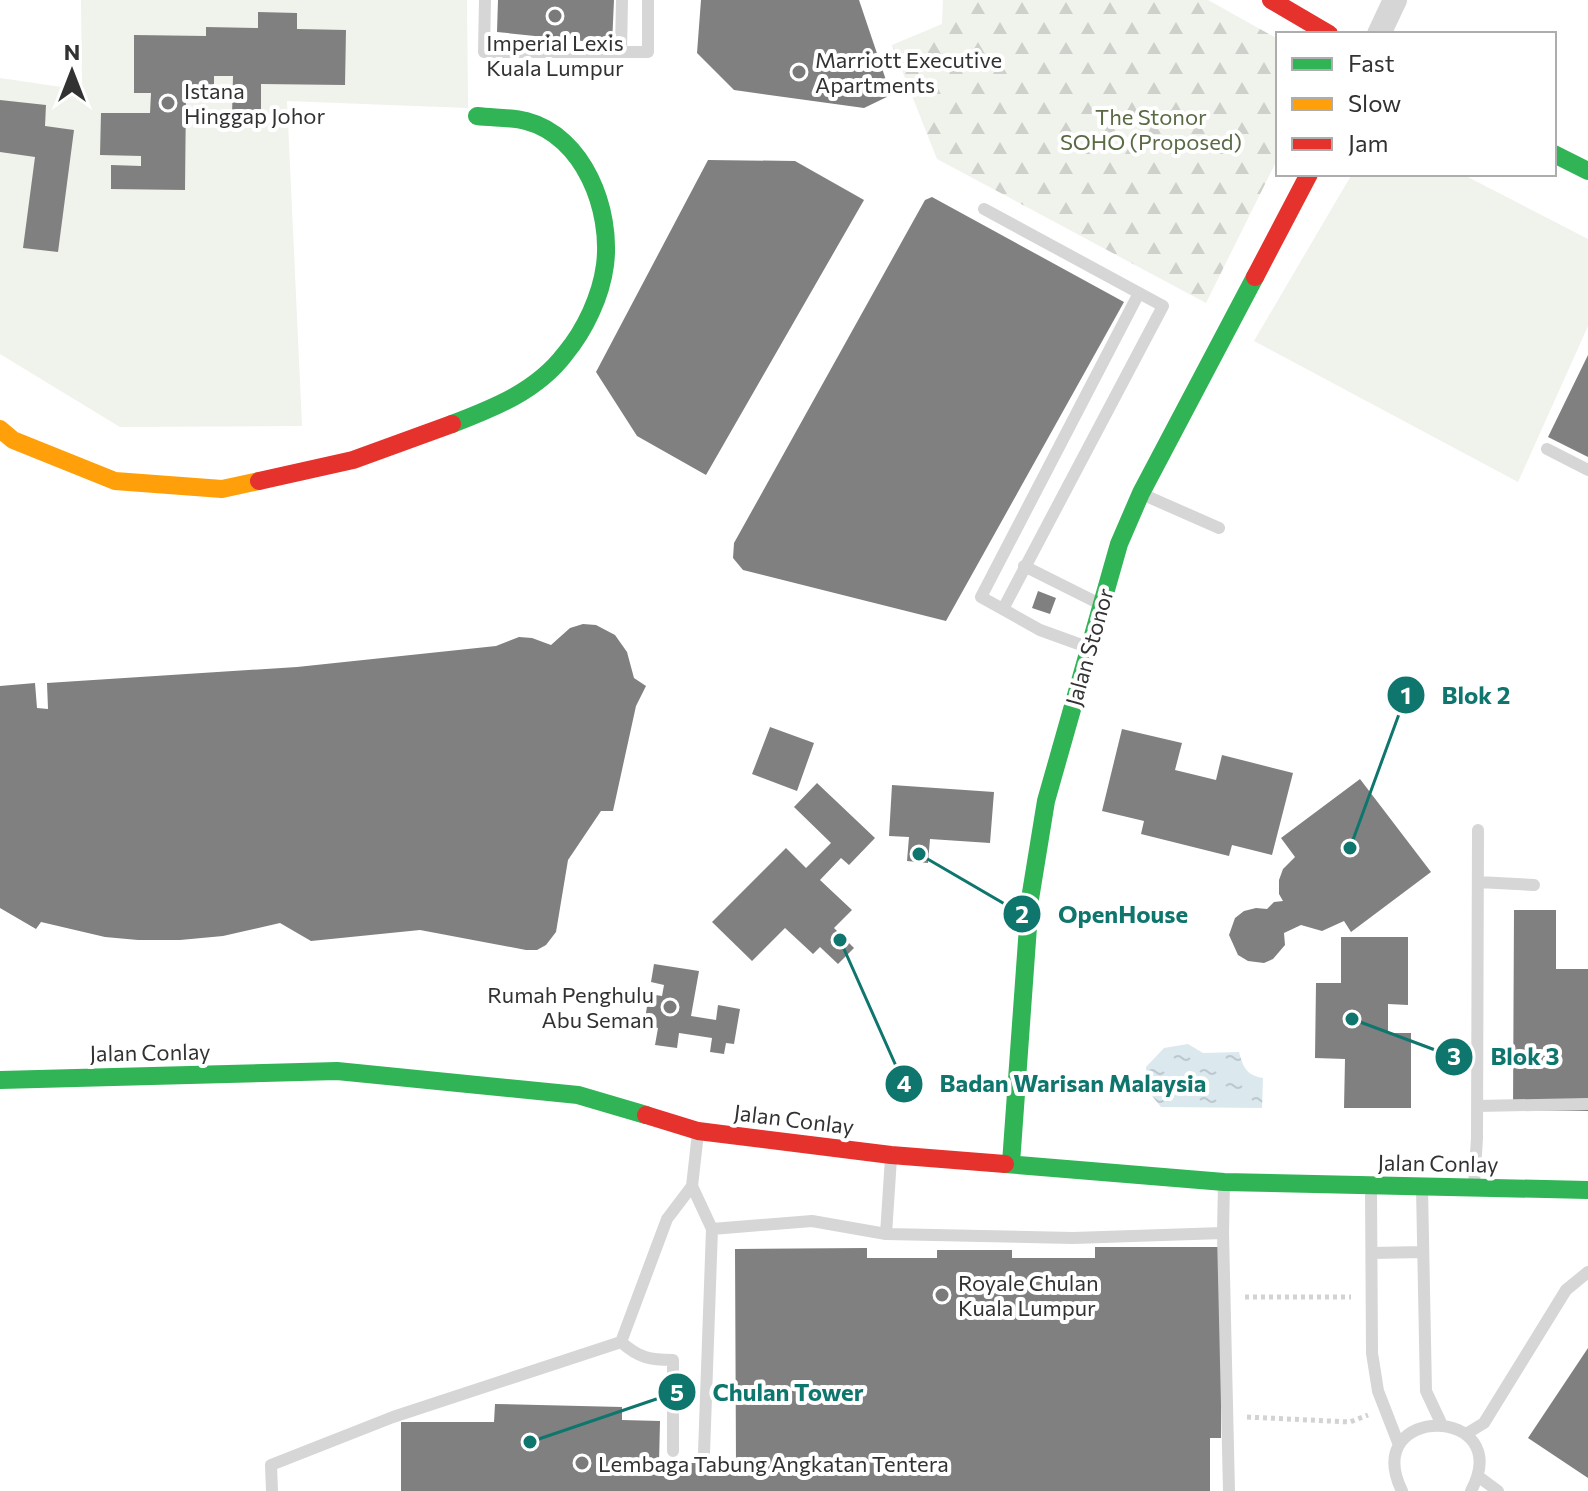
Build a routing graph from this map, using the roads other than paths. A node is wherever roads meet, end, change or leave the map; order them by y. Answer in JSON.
{"nodes":[{"id":1,"x":485,"y":0,"type":"edge"},
{"id":2,"x":622,"y":0,"type":"edge"},
{"id":3,"x":648,"y":0,"type":"edge"},
{"id":4,"x":1271,"y":0,"type":"edge"},
{"id":5,"x":1395,"y":0,"type":"edge"},
{"id":6,"x":1326,"y":32,"type":"edge"},
{"id":7,"x":1380,"y":32,"type":"edge"},
{"id":8,"x":621,"y":52,"type":"junction"},
{"id":9,"x":477,"y":116,"type":"dead end"},
{"id":10,"x":1556,"y":155,"type":"edge"},
{"id":11,"x":1588,"y":171,"type":"edge"},
{"id":12,"x":1308,"y":176,"type":"edge"},
{"id":13,"x":984,"y":209,"type":"dead end"},
{"id":14,"x":1139,"y":293,"type":"junction"},
{"id":15,"x":0,"y":429,"type":"edge"},
{"id":16,"x":1547,"y":449,"type":"dead end"},
{"id":17,"x":1588,"y":470,"type":"edge"},
{"id":18,"x":1141,"y":493,"type":"junction"},
{"id":19,"x":1219,"y":528,"type":"dead end"},
{"id":20,"x":1024,"y":566,"type":"junction"},
{"id":21,"x":1101,"y":604,"type":"junction"},
{"id":22,"x":1003,"y":609,"type":"junction"},
{"id":23,"x":1089,"y":648,"type":"junction"},
{"id":24,"x":1478,"y":830,"type":"dead end"},
{"id":25,"x":1478,"y":882,"type":"junction"},
{"id":26,"x":1534,"y":885,"type":"dead end"},
{"id":27,"x":0,"y":1080,"type":"edge"},
{"id":28,"x":1588,"y":1104,"type":"edge"},
{"id":29,"x":1477,"y":1106,"type":"junction"},
{"id":30,"x":698,"y":1131,"type":"junction"},
{"id":31,"x":891,"y":1155,"type":"junction"},
{"id":32,"x":1011,"y":1163,"type":"junction"},
{"id":33,"x":1224,"y":1182,"type":"junction"},
{"id":34,"x":692,"y":1186,"type":"junction"},
{"id":35,"x":1371,"y":1186,"type":"junction"},
{"id":36,"x":1422,"y":1188,"type":"junction"},
{"id":37,"x":1474,"y":1188,"type":"junction"},
{"id":38,"x":1588,"y":1190,"type":"edge"},
{"id":39,"x":712,"y":1229,"type":"junction"},
{"id":40,"x":1223,"y":1233,"type":"junction"},
{"id":41,"x":886,"y":1234,"type":"junction"},
{"id":42,"x":1422,"y":1252,"type":"junction"},
{"id":43,"x":1372,"y":1253,"type":"junction"},
{"id":44,"x":1588,"y":1272,"type":"edge"},
{"id":45,"x":621,"y":1342,"type":"junction"},
{"id":46,"x":1441,"y":1423,"type":"junction"},
{"id":47,"x":1466,"y":1434,"type":"junction"},
{"id":48,"x":1399,"y":1445,"type":"junction"},
{"id":49,"x":673,"y":1451,"type":"dead end"},
{"id":50,"x":704,"y":1453,"type":"dead end"},
{"id":51,"x":1479,"y":1477,"type":"junction"},
{"id":52,"x":272,"y":1491,"type":"edge"},
{"id":53,"x":1229,"y":1491,"type":"edge"},
{"id":54,"x":1402,"y":1491,"type":"edge"},
{"id":55,"x":1471,"y":1491,"type":"edge"},
{"id":56,"x":1498,"y":1491,"type":"edge"}],
"edges":[{"from":1,"to":8,"type":"lane"},
{"from":2,"to":8,"type":"lane"},
{"from":3,"to":8,"type":"lane"},
{"from":4,"to":6,"type":"street"},
{"from":5,"to":7,"type":"street"},
{"from":9,"to":15,"type":"street"},
{"from":10,"to":11,"type":"street"},
{"from":12,"to":18,"type":"street","name":"Jalan Stonor"},
{"from":13,"to":14,"type":"lane"},
{"from":14,"to":20,"type":"lane"},
{"from":14,"to":22,"type":"lane"},
{"from":16,"to":17,"type":"lane"},
{"from":18,"to":19,"type":"lane"},
{"from":18,"to":21,"type":"street","name":"Jalan Stonor"},
{"from":20,"to":21,"type":"lane"},
{"from":20,"to":22,"type":"lane"},
{"from":21,"to":23,"type":"street","name":"Jalan Stonor"},
{"from":22,"to":23,"type":"lane"},
{"from":23,"to":32,"type":"street","name":"Jalan Stonor"},
{"from":24,"to":25,"type":"lane"},
{"from":25,"to":26,"type":"lane"},
{"from":25,"to":29,"type":"lane"},
{"from":27,"to":30,"type":"street","name":"Jalan Conlay"},
{"from":28,"to":29,"type":"lane"},
{"from":29,"to":37,"type":"lane"},
{"from":30,"to":31,"type":"street","name":"Jalan Conlay"},
{"from":30,"to":34,"type":"lane"},
{"from":31,"to":32,"type":"street","name":"Jalan Conlay"},
{"from":31,"to":41,"type":"lane"},
{"from":32,"to":33,"type":"street","name":"Jalan Conlay"},
{"from":33,"to":35,"type":"street","name":"Jalan Conlay"},
{"from":33,"to":40,"type":"lane"},
{"from":34,"to":39,"type":"lane"},
{"from":34,"to":45,"type":"lane"},
{"from":35,"to":36,"type":"street","name":"Jalan Conlay"},
{"from":35,"to":43,"type":"lane"},
{"from":36,"to":37,"type":"street","name":"Jalan Conlay"},
{"from":36,"to":42,"type":"lane"},
{"from":37,"to":38,"type":"street","name":"Jalan Conlay"},
{"from":39,"to":41,"type":"lane"},
{"from":39,"to":50,"type":"lane"},
{"from":40,"to":41,"type":"lane"},
{"from":40,"to":53,"type":"lane"},
{"from":42,"to":43,"type":"lane"},
{"from":42,"to":46,"type":"lane"},
{"from":43,"to":48,"type":"lane"},
{"from":44,"to":47,"type":"lane"},
{"from":45,"to":49,"type":"lane"},
{"from":45,"to":52,"type":"lane"},
{"from":46,"to":47,"type":"lane"},
{"from":46,"to":48,"type":"lane"},
{"from":47,"to":51,"type":"lane"},
{"from":48,"to":54,"type":"lane"},
{"from":51,"to":55,"type":"lane"},
{"from":51,"to":56,"type":"lane"}]}
